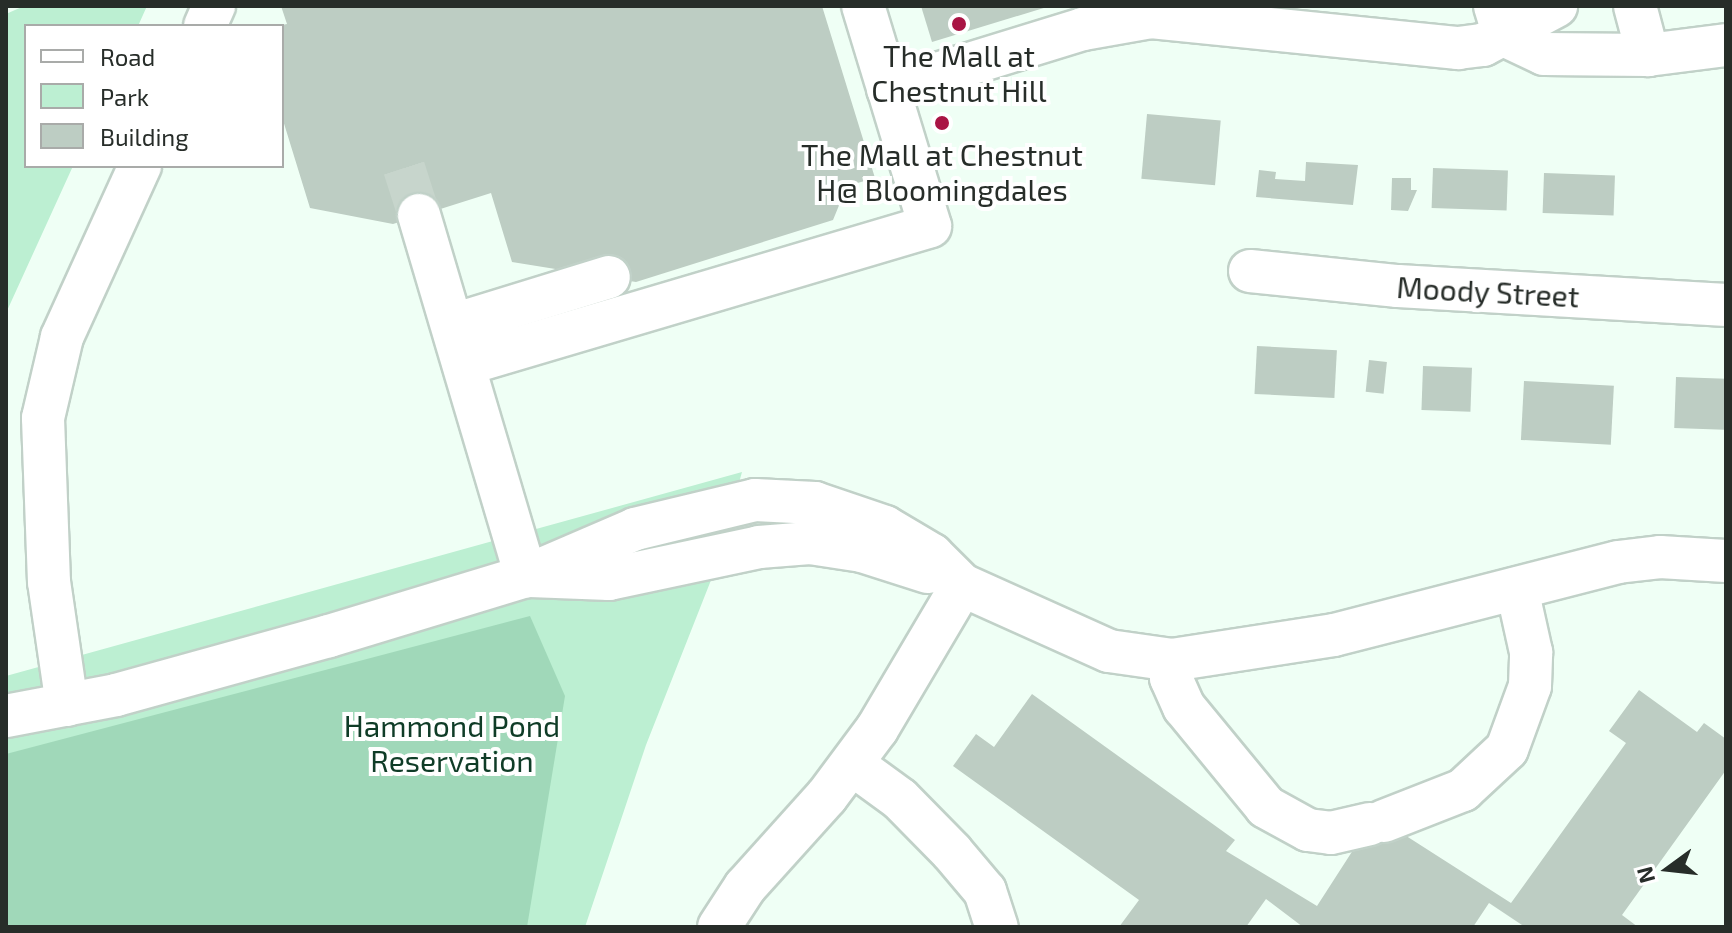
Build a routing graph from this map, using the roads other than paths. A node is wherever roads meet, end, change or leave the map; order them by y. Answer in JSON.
{"nodes":[{"id":1,"x":863,"y":6,"type":"edge"},
{"id":2,"x":1556,"y":6,"type":"edge"},
{"id":3,"x":1635,"y":6,"type":"edge"},
{"id":4,"x":1499,"y":21,"type":"edge"},
{"id":5,"x":1726,"y":45,"type":"edge"},
{"id":6,"x":1648,"y":55,"type":"junction"},
{"id":7,"x":888,"y":89,"type":"junction"},
{"id":8,"x":139,"y":168,"type":"edge"},
{"id":9,"x":419,"y":215,"type":"tunnel mouth"},
{"id":10,"x":1250,"y":271,"type":"dead end"},
{"id":11,"x":609,"y":277,"type":"dead end"},
{"id":12,"x":1726,"y":305,"type":"edge"},
{"id":13,"x":453,"y":325,"type":"junction"},
{"id":14,"x":465,"y":364,"type":"junction"},
{"id":15,"x":1726,"y":561,"type":"edge"},
{"id":16,"x":526,"y":576,"type":"junction"},
{"id":17,"x":962,"y":585,"type":"junction"},
{"id":18,"x":1517,"y":589,"type":"junction"},
{"id":19,"x":1172,"y":660,"type":"junction"},
{"id":20,"x":67,"y":705,"type":"junction"},
{"id":21,"x":6,"y":716,"type":"edge"},
{"id":22,"x":852,"y":764,"type":"junction"},
{"id":23,"x":722,"y":926,"type":"edge"},
{"id":24,"x":997,"y":927,"type":"edge"}],
"edges":[{"from":1,"to":7,"type":"street"},
{"from":2,"to":4,"type":"street"},
{"from":3,"to":6,"type":"street"},
{"from":4,"to":6,"type":"street"},
{"from":4,"to":7,"type":"street"},
{"from":5,"to":6,"type":"street"},
{"from":7,"to":14,"type":"street"},
{"from":8,"to":20,"type":"street"},
{"from":9,"to":13,"type":"street"},
{"from":10,"to":12,"type":"street","name":"Moody Street"},
{"from":11,"to":13,"type":"street"},
{"from":13,"to":14,"type":"street"},
{"from":14,"to":16,"type":"street"},
{"from":15,"to":18,"type":"street"},
{"from":16,"to":17,"type":"street"},
{"from":16,"to":20,"type":"street"},
{"from":17,"to":19,"type":"street"},
{"from":17,"to":22,"type":"street"},
{"from":18,"to":19,"type":"street"},
{"from":18,"to":19,"type":"street"},
{"from":20,"to":21,"type":"street"},
{"from":22,"to":23,"type":"street"},
{"from":22,"to":24,"type":"street"}]}
